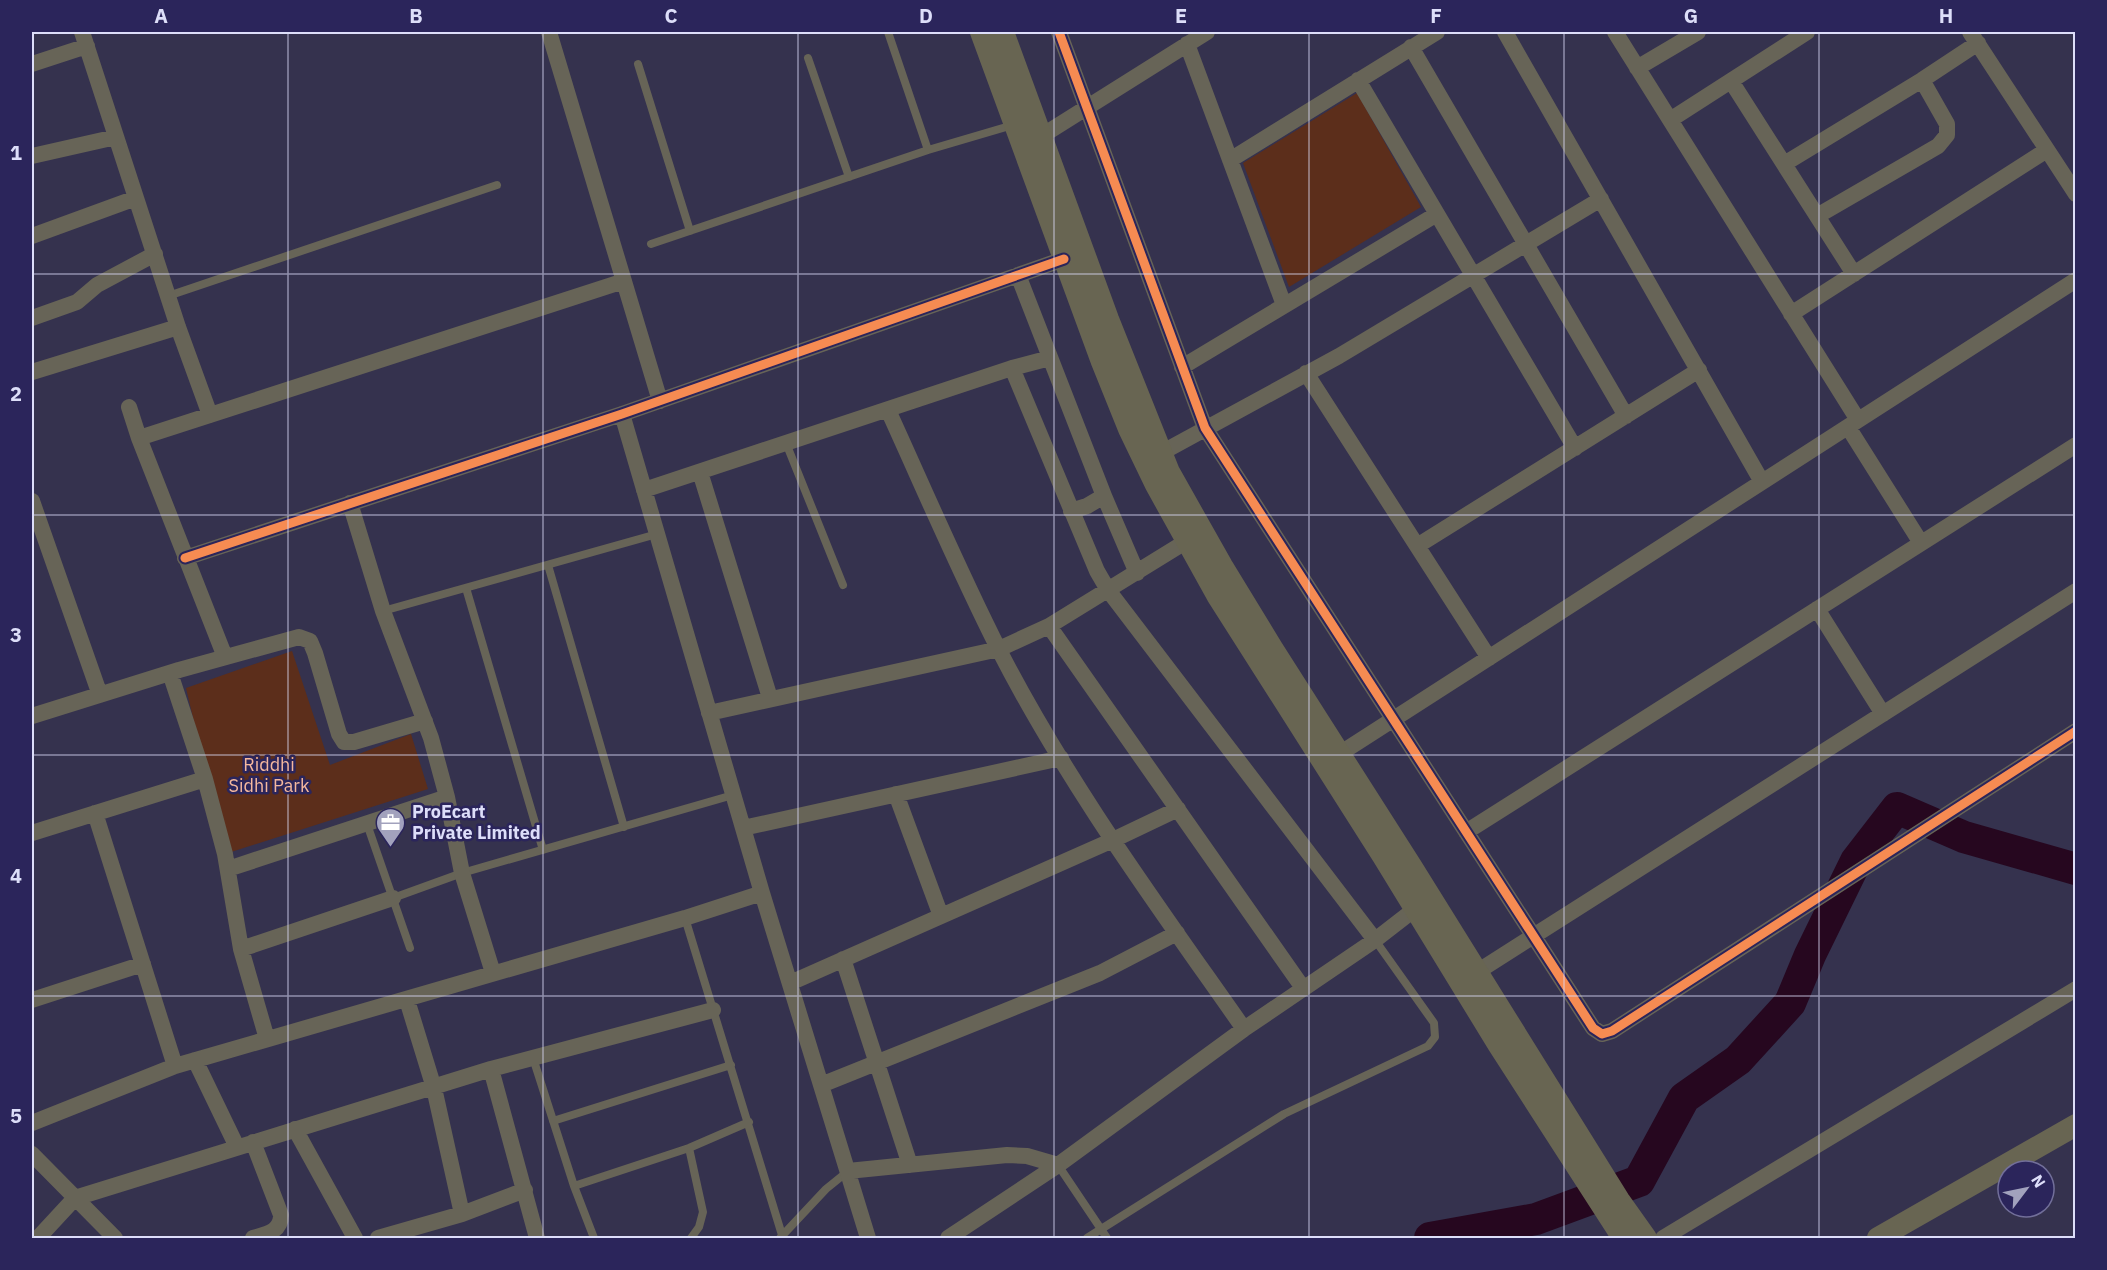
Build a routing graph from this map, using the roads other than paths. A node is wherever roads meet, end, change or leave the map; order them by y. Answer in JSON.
{"nodes":[{"id":1,"x":549,"y":32,"type":"edge"},
{"id":2,"x":888,"y":32,"type":"edge"},
{"id":3,"x":981,"y":32,"type":"edge"},
{"id":4,"x":1003,"y":32,"type":"edge"},
{"id":5,"x":1059,"y":32,"type":"edge"},
{"id":6,"x":1207,"y":32,"type":"edge"},
{"id":7,"x":1437,"y":32,"type":"edge"},
{"id":8,"x":1505,"y":32,"type":"edge"},
{"id":9,"x":1615,"y":32,"type":"edge"},
{"id":10,"x":1698,"y":32,"type":"edge"},
{"id":11,"x":1807,"y":32,"type":"edge"},
{"id":12,"x":1974,"y":37,"type":"edge"},
{"id":13,"x":85,"y":39,"type":"edge"},
{"id":14,"x":1187,"y":44,"type":"junction"},
{"id":15,"x":1411,"y":47,"type":"junction"},
{"id":16,"x":808,"y":58,"type":"dead end"},
{"id":17,"x":32,"y":64,"type":"edge"},
{"id":18,"x":638,"y":64,"type":"dead end"},
{"id":19,"x":1637,"y":68,"type":"junction"},
{"id":20,"x":1358,"y":80,"type":"junction"},
{"id":21,"x":1922,"y":80,"type":"junction"},
{"id":22,"x":1731,"y":81,"type":"junction"},
{"id":23,"x":1087,"y":107,"type":"junction"},
{"id":24,"x":1670,"y":120,"type":"junction"},
{"id":25,"x":1029,"y":131,"type":"junction"},
{"id":26,"x":116,"y":137,"type":"junction"},
{"id":27,"x":928,"y":150,"type":"junction"},
{"id":28,"x":2047,"y":150,"type":"junction"},
{"id":29,"x":32,"y":156,"type":"edge"},
{"id":30,"x":1230,"y":160,"type":"junction"},
{"id":31,"x":1784,"y":164,"type":"junction"},
{"id":32,"x":849,"y":177,"type":"junction"},
{"id":33,"x":497,"y":185,"type":"dead end"},
{"id":34,"x":2076,"y":194,"type":"edge"},
{"id":35,"x":136,"y":198,"type":"junction"},
{"id":36,"x":1601,"y":199,"type":"junction"},
{"id":37,"x":1437,"y":214,"type":"junction"},
{"id":38,"x":1817,"y":216,"type":"junction"},
{"id":39,"x":690,"y":231,"type":"junction"},
{"id":40,"x":32,"y":236,"type":"edge"},
{"id":41,"x":651,"y":244,"type":"dead end"},
{"id":42,"x":1526,"y":244,"type":"junction"},
{"id":43,"x":154,"y":254,"type":"junction"},
{"id":44,"x":1064,"y":259,"type":"junction"},
{"id":45,"x":1854,"y":274,"type":"junction"},
{"id":46,"x":1018,"y":275,"type":"junction"},
{"id":47,"x":1473,"y":275,"type":"junction"},
{"id":48,"x":2076,"y":280,"type":"edge"},
{"id":49,"x":624,"y":281,"type":"junction"},
{"id":50,"x":168,"y":296,"type":"junction"},
{"id":51,"x":1284,"y":305,"type":"junction"},
{"id":52,"x":1791,"y":314,"type":"junction"},
{"id":53,"x":32,"y":318,"type":"edge"},
{"id":54,"x":178,"y":327,"type":"junction"},
{"id":55,"x":1050,"y":358,"type":"junction"},
{"id":56,"x":1182,"y":367,"type":"junction"},
{"id":57,"x":1012,"y":368,"type":"junction"},
{"id":58,"x":1699,"y":370,"type":"junction"},
{"id":59,"x":32,"y":372,"type":"edge"},
{"id":60,"x":1306,"y":373,"type":"junction"},
{"id":61,"x":660,"y":401,"type":"junction"},
{"id":62,"x":129,"y":407,"type":"dead end"},
{"id":63,"x":888,"y":410,"type":"junction"},
{"id":64,"x":622,"y":414,"type":"junction"},
{"id":65,"x":210,"y":415,"type":"junction"},
{"id":66,"x":1626,"y":416,"type":"junction"},
{"id":67,"x":1853,"y":423,"type":"junction"},
{"id":68,"x":1204,"y":428,"type":"junction"},
{"id":69,"x":139,"y":438,"type":"junction"},
{"id":70,"x":786,"y":443,"type":"junction"},
{"id":71,"x":2076,"y":446,"type":"edge"},
{"id":72,"x":1575,"y":448,"type":"junction"},
{"id":73,"x":1161,"y":453,"type":"junction"},
{"id":74,"x":700,"y":471,"type":"junction"},
{"id":75,"x":1762,"y":482,"type":"junction"},
{"id":76,"x":644,"y":490,"type":"junction"},
{"id":77,"x":1104,"y":496,"type":"junction"},
{"id":78,"x":32,"y":501,"type":"edge"},
{"id":79,"x":350,"y":503,"type":"junction"},
{"id":80,"x":1071,"y":511,"type":"junction"},
{"id":81,"x":657,"y":534,"type":"junction"},
{"id":82,"x":1187,"y":541,"type":"junction"},
{"id":83,"x":1921,"y":543,"type":"junction"},
{"id":84,"x":1417,"y":546,"type":"junction"},
{"id":85,"x":185,"y":558,"type":"junction"},
{"id":86,"x":548,"y":565,"type":"junction"},
{"id":87,"x":1137,"y":573,"type":"junction"},
{"id":88,"x":843,"y":585,"type":"dead end"},
{"id":89,"x":466,"y":588,"type":"junction"},
{"id":90,"x":1108,"y":590,"type":"junction"},
{"id":91,"x":2076,"y":591,"type":"edge"},
{"id":92,"x":1817,"y":609,"type":"junction"},
{"id":93,"x":383,"y":611,"type":"junction"},
{"id":94,"x":1049,"y":626,"type":"junction"},
{"id":95,"x":999,"y":649,"type":"junction"},
{"id":96,"x":225,"y":657,"type":"junction"},
{"id":97,"x":1489,"y":658,"type":"junction"},
{"id":98,"x":170,"y":673,"type":"junction"},
{"id":99,"x":100,"y":695,"type":"junction"},
{"id":100,"x":770,"y":699,"type":"junction"},
{"id":101,"x":709,"y":713,"type":"junction"},
{"id":102,"x":1883,"y":714,"type":"junction"},
{"id":103,"x":32,"y":716,"type":"edge"},
{"id":104,"x":1393,"y":719,"type":"junction"},
{"id":105,"x":425,"y":721,"type":"junction"},
{"id":106,"x":2076,"y":731,"type":"edge"},
{"id":107,"x":1061,"y":758,"type":"junction"},
{"id":108,"x":1332,"y":758,"type":"junction"},
{"id":109,"x":205,"y":779,"type":"junction"},
{"id":110,"x":896,"y":794,"type":"junction"},
{"id":111,"x":733,"y":795,"type":"junction"},
{"id":112,"x":447,"y":797,"type":"junction"},
{"id":113,"x":1178,"y":809,"type":"junction"},
{"id":114,"x":95,"y":813,"type":"junction"},
{"id":115,"x":367,"y":824,"type":"junction"},
{"id":116,"x":624,"y":827,"type":"junction"},
{"id":117,"x":743,"y":828,"type":"junction"},
{"id":118,"x":1466,"y":832,"type":"junction"},
{"id":119,"x":32,"y":833,"type":"edge"},
{"id":120,"x":1113,"y":840,"type":"junction"},
{"id":121,"x":543,"y":850,"type":"junction"},
{"id":122,"x":228,"y":869,"type":"junction"},
{"id":123,"x":462,"y":873,"type":"junction"},
{"id":124,"x":762,"y":893,"type":"junction"},
{"id":125,"x":393,"y":898,"type":"junction"},
{"id":126,"x":1415,"y":909,"type":"junction"},
{"id":127,"x":941,"y":916,"type":"junction"},
{"id":128,"x":685,"y":918,"type":"junction"},
{"id":129,"x":1177,"y":933,"type":"junction"},
{"id":130,"x":1533,"y":936,"type":"junction"},
{"id":131,"x":1376,"y":940,"type":"junction"},
{"id":132,"x":241,"y":948,"type":"junction"},
{"id":133,"x":410,"y":948,"type":"dead end"},
{"id":134,"x":843,"y":959,"type":"junction"},
{"id":135,"x":143,"y":964,"type":"junction"},
{"id":136,"x":1477,"y":972,"type":"junction"},
{"id":137,"x":493,"y":973,"type":"junction"},
{"id":138,"x":790,"y":983,"type":"junction"},
{"id":139,"x":1303,"y":988,"type":"junction"},
{"id":140,"x":2076,"y":989,"type":"edge"},
{"id":141,"x":32,"y":1000,"type":"edge"},
{"id":142,"x":407,"y":1000,"type":"junction"},
{"id":143,"x":713,"y":1010,"type":"junction"},
{"id":144,"x":1244,"y":1029,"type":"junction"},
{"id":145,"x":267,"y":1039,"type":"junction"},
{"id":146,"x":1507,"y":1040,"type":"junction"},
{"id":147,"x":533,"y":1058,"type":"junction"},
{"id":148,"x":195,"y":1060,"type":"junction"},
{"id":149,"x":878,"y":1062,"type":"junction"},
{"id":150,"x":731,"y":1065,"type":"junction"},
{"id":151,"x":175,"y":1066,"type":"junction"},
{"id":152,"x":491,"y":1069,"type":"junction"},
{"id":153,"x":821,"y":1085,"type":"junction"},
{"id":154,"x":434,"y":1088,"type":"junction"},
{"id":155,"x":553,"y":1121,"type":"junction"},
{"id":156,"x":749,"y":1122,"type":"junction"},
{"id":157,"x":32,"y":1123,"type":"edge"},
{"id":158,"x":2076,"y":1125,"type":"edge"},
{"id":159,"x":296,"y":1129,"type":"junction"},
{"id":160,"x":245,"y":1145,"type":"junction"},
{"id":161,"x":689,"y":1148,"type":"junction"},
{"id":162,"x":32,"y":1154,"type":"edge"},
{"id":163,"x":910,"y":1165,"type":"junction"},
{"id":164,"x":1058,"y":1165,"type":"junction"},
{"id":165,"x":848,"y":1171,"type":"junction"},
{"id":166,"x":574,"y":1186,"type":"junction"},
{"id":167,"x":525,"y":1190,"type":"junction"},
{"id":168,"x":75,"y":1198,"type":"junction"},
{"id":169,"x":1612,"y":1206,"type":"junction"},
{"id":170,"x":462,"y":1214,"type":"junction"},
{"id":171,"x":1101,"y":1229,"type":"junction"},
{"id":172,"x":781,"y":1237,"type":"edge"},
{"id":173,"x":38,"y":1239,"type":"edge"},
{"id":174,"x":115,"y":1239,"type":"edge"},
{"id":175,"x":253,"y":1239,"type":"edge"},
{"id":176,"x":355,"y":1239,"type":"edge"},
{"id":177,"x":378,"y":1239,"type":"edge"},
{"id":178,"x":537,"y":1239,"type":"edge"},
{"id":179,"x":594,"y":1239,"type":"edge"},
{"id":180,"x":691,"y":1239,"type":"edge"},
{"id":181,"x":868,"y":1239,"type":"edge"},
{"id":182,"x":948,"y":1239,"type":"edge"},
{"id":183,"x":1087,"y":1239,"type":"edge"},
{"id":184,"x":1107,"y":1239,"type":"edge"},
{"id":185,"x":1623,"y":1239,"type":"edge"},
{"id":186,"x":1646,"y":1239,"type":"edge"},
{"id":187,"x":1663,"y":1239,"type":"edge"},
{"id":188,"x":1878,"y":1239,"type":"edge"}],
"edges":[{"from":1,"to":49,"type":"street"},
{"from":2,"to":27,"type":"lane"},
{"from":3,"to":25,"type":"street"},
{"from":4,"to":25,"type":"street"},
{"from":5,"to":23,"type":"street"},
{"from":6,"to":14,"type":"street"},
{"from":7,"to":15,"type":"street"},
{"from":8,"to":36,"type":"street"},
{"from":9,"to":19,"type":"street"},
{"from":10,"to":19,"type":"street"},
{"from":11,"to":22,"type":"street"},
{"from":12,"to":21,"type":"street"},
{"from":12,"to":28,"type":"street"},
{"from":13,"to":17,"type":"street"},
{"from":13,"to":26,"type":"street"},
{"from":14,"to":23,"type":"street"},
{"from":14,"to":30,"type":"street"},
{"from":15,"to":20,"type":"street"},
{"from":15,"to":42,"type":"street"},
{"from":16,"to":32,"type":"lane"},
{"from":18,"to":39,"type":"lane"},
{"from":19,"to":24,"type":"street"},
{"from":20,"to":30,"type":"street"},
{"from":20,"to":37,"type":"street"},
{"from":21,"to":31,"type":"street"},
{"from":21,"to":38,"type":"street"},
{"from":22,"to":24,"type":"street"},
{"from":22,"to":31,"type":"street"},
{"from":23,"to":25,"type":"street"},
{"from":23,"to":56,"type":"street"},
{"from":24,"to":52,"type":"street"},
{"from":25,"to":27,"type":"lane"},
{"from":25,"to":44,"type":"street"},
{"from":25,"to":73,"type":"street"},
{"from":26,"to":29,"type":"street"},
{"from":26,"to":35,"type":"street"},
{"from":27,"to":32,"type":"lane"},
{"from":28,"to":34,"type":"street"},
{"from":28,"to":45,"type":"street"},
{"from":30,"to":51,"type":"street"},
{"from":31,"to":38,"type":"street"},
{"from":32,"to":39,"type":"lane"},
{"from":33,"to":50,"type":"lane"},
{"from":35,"to":40,"type":"street"},
{"from":35,"to":43,"type":"street"},
{"from":36,"to":42,"type":"street"},
{"from":36,"to":58,"type":"street"},
{"from":37,"to":47,"type":"street"},
{"from":37,"to":51,"type":"street"},
{"from":38,"to":45,"type":"street"},
{"from":39,"to":41,"type":"lane"},
{"from":42,"to":47,"type":"street"},
{"from":42,"to":66,"type":"street"},
{"from":43,"to":50,"type":"street"},
{"from":43,"to":53,"type":"street"},
{"from":44,"to":46,"type":"street"},
{"from":44,"to":82,"type":"street"},
{"from":45,"to":52,"type":"street"},
{"from":46,"to":55,"type":"street"},
{"from":46,"to":61,"type":"street"},
{"from":47,"to":60,"type":"street"},
{"from":47,"to":72,"type":"street"},
{"from":48,"to":67,"type":"street"},
{"from":49,"to":61,"type":"street"},
{"from":49,"to":65,"type":"street"},
{"from":50,"to":54,"type":"street"},
{"from":51,"to":56,"type":"street"},
{"from":52,"to":67,"type":"street"},
{"from":54,"to":59,"type":"street"},
{"from":54,"to":65,"type":"street"},
{"from":55,"to":57,"type":"street"},
{"from":55,"to":77,"type":"street"},
{"from":56,"to":68,"type":"street"},
{"from":57,"to":63,"type":"street"},
{"from":57,"to":80,"type":"street"},
{"from":58,"to":66,"type":"street"},
{"from":58,"to":75,"type":"street"},
{"from":60,"to":68,"type":"street"},
{"from":60,"to":84,"type":"street"},
{"from":61,"to":64,"type":"street"},
{"from":62,"to":69,"type":"street"},
{"from":63,"to":70,"type":"street"},
{"from":63,"to":95,"type":"street"},
{"from":64,"to":76,"type":"street"},
{"from":64,"to":79,"type":"street"},
{"from":65,"to":69,"type":"street"},
{"from":66,"to":72,"type":"street"},
{"from":67,"to":75,"type":"street"},
{"from":67,"to":83,"type":"street"},
{"from":68,"to":73,"type":"street"},
{"from":68,"to":104,"type":"street"},
{"from":69,"to":85,"type":"street"},
{"from":70,"to":74,"type":"street"},
{"from":70,"to":88,"type":"lane"},
{"from":71,"to":83,"type":"street"},
{"from":72,"to":84,"type":"street"},
{"from":73,"to":108,"type":"street"},
{"from":74,"to":76,"type":"street"},
{"from":74,"to":100,"type":"street"},
{"from":75,"to":97,"type":"street"},
{"from":76,"to":81,"type":"street"},
{"from":77,"to":80,"type":"street"},
{"from":77,"to":87,"type":"street"},
{"from":78,"to":99,"type":"street"},
{"from":79,"to":85,"type":"street"},
{"from":79,"to":93,"type":"street"},
{"from":80,"to":90,"type":"street"},
{"from":81,"to":86,"type":"lane"},
{"from":81,"to":101,"type":"street"},
{"from":82,"to":87,"type":"street"},
{"from":82,"to":108,"type":"street"},
{"from":83,"to":92,"type":"street"},
{"from":84,"to":97,"type":"street"},
{"from":85,"to":96,"type":"street"},
{"from":86,"to":89,"type":"lane"},
{"from":86,"to":116,"type":"lane"},
{"from":87,"to":90,"type":"street"},
{"from":89,"to":93,"type":"lane"},
{"from":89,"to":121,"type":"lane"},
{"from":90,"to":94,"type":"street"},
{"from":90,"to":131,"type":"street"},
{"from":91,"to":102,"type":"street"},
{"from":92,"to":102,"type":"street"},
{"from":92,"to":118,"type":"street"},
{"from":93,"to":105,"type":"street"},
{"from":94,"to":95,"type":"street"},
{"from":94,"to":113,"type":"street"},
{"from":95,"to":100,"type":"street"},
{"from":95,"to":107,"type":"street"},
{"from":96,"to":98,"type":"street"},
{"from":96,"to":105,"type":"street"},
{"from":97,"to":104,"type":"street"},
{"from":98,"to":99,"type":"street"},
{"from":98,"to":109,"type":"street"},
{"from":99,"to":103,"type":"street"},
{"from":100,"to":101,"type":"street"},
{"from":101,"to":111,"type":"street"},
{"from":102,"to":130,"type":"street"},
{"from":104,"to":108,"type":"street"},
{"from":104,"to":118,"type":"street"},
{"from":105,"to":112,"type":"street"},
{"from":106,"to":130,"type":"street"},
{"from":107,"to":110,"type":"street"},
{"from":107,"to":120,"type":"street"},
{"from":108,"to":126,"type":"street"},
{"from":108,"to":136,"type":"street"},
{"from":109,"to":114,"type":"street"},
{"from":109,"to":122,"type":"street"},
{"from":110,"to":117,"type":"street"},
{"from":110,"to":127,"type":"street"},
{"from":111,"to":116,"type":"lane"},
{"from":111,"to":117,"type":"street"},
{"from":112,"to":115,"type":"street"},
{"from":112,"to":123,"type":"street"},
{"from":113,"to":120,"type":"street"},
{"from":113,"to":139,"type":"street"},
{"from":114,"to":119,"type":"street"},
{"from":114,"to":135,"type":"street"},
{"from":115,"to":122,"type":"street"},
{"from":115,"to":125,"type":"lane"},
{"from":116,"to":121,"type":"lane"},
{"from":117,"to":124,"type":"street"},
{"from":118,"to":130,"type":"street"},
{"from":120,"to":127,"type":"street"},
{"from":120,"to":129,"type":"street"},
{"from":121,"to":123,"type":"lane"},
{"from":122,"to":132,"type":"street"},
{"from":123,"to":125,"type":"lane"},
{"from":123,"to":137,"type":"street"},
{"from":124,"to":128,"type":"street"},
{"from":124,"to":138,"type":"street"},
{"from":125,"to":132,"type":"street"},
{"from":125,"to":133,"type":"lane"},
{"from":126,"to":131,"type":"street"},
{"from":126,"to":146,"type":"street"},
{"from":127,"to":134,"type":"street"},
{"from":128,"to":137,"type":"street"},
{"from":128,"to":143,"type":"lane"},
{"from":129,"to":144,"type":"street"},
{"from":129,"to":149,"type":"street"},
{"from":130,"to":136,"type":"street"},
{"from":131,"to":139,"type":"street"},
{"from":131,"to":171,"type":"lane"},
{"from":132,"to":145,"type":"street"},
{"from":134,"to":138,"type":"street"},
{"from":134,"to":149,"type":"street"},
{"from":135,"to":141,"type":"street"},
{"from":135,"to":151,"type":"street"},
{"from":136,"to":146,"type":"street"},
{"from":137,"to":142,"type":"street"},
{"from":138,"to":153,"type":"street"},
{"from":139,"to":144,"type":"street"},
{"from":140,"to":187,"type":"street"},
{"from":142,"to":145,"type":"street"},
{"from":142,"to":154,"type":"street"},
{"from":143,"to":147,"type":"street"},
{"from":143,"to":150,"type":"lane"},
{"from":144,"to":164,"type":"street"},
{"from":145,"to":148,"type":"street"},
{"from":146,"to":169,"type":"street"},
{"from":147,"to":152,"type":"street"},
{"from":147,"to":155,"type":"lane"},
{"from":148,"to":151,"type":"street"},
{"from":148,"to":160,"type":"street"},
{"from":149,"to":153,"type":"street"},
{"from":149,"to":163,"type":"street"},
{"from":150,"to":155,"type":"lane"},
{"from":150,"to":156,"type":"lane"},
{"from":151,"to":157,"type":"street"},
{"from":152,"to":154,"type":"street"},
{"from":152,"to":167,"type":"street"},
{"from":153,"to":165,"type":"street"},
{"from":154,"to":159,"type":"street"},
{"from":154,"to":170,"type":"street"},
{"from":155,"to":166,"type":"lane"},
{"from":156,"to":161,"type":"lane"},
{"from":156,"to":172,"type":"lane"},
{"from":158,"to":188,"type":"street"},
{"from":159,"to":160,"type":"street"},
{"from":159,"to":176,"type":"street"},
{"from":160,"to":168,"type":"street"},
{"from":160,"to":175,"type":"street"},
{"from":161,"to":166,"type":"lane"},
{"from":161,"to":180,"type":"lane"},
{"from":162,"to":168,"type":"street"},
{"from":163,"to":164,"type":"street"},
{"from":163,"to":165,"type":"street"},
{"from":164,"to":171,"type":"lane"},
{"from":164,"to":182,"type":"street"},
{"from":165,"to":172,"type":"lane"},
{"from":165,"to":181,"type":"street"},
{"from":166,"to":179,"type":"lane"},
{"from":167,"to":170,"type":"street"},
{"from":167,"to":178,"type":"street"},
{"from":168,"to":173,"type":"street"},
{"from":168,"to":174,"type":"street"},
{"from":169,"to":185,"type":"street"},
{"from":169,"to":186,"type":"street"},
{"from":170,"to":177,"type":"street"},
{"from":171,"to":183,"type":"lane"},
{"from":171,"to":184,"type":"lane"}]}
